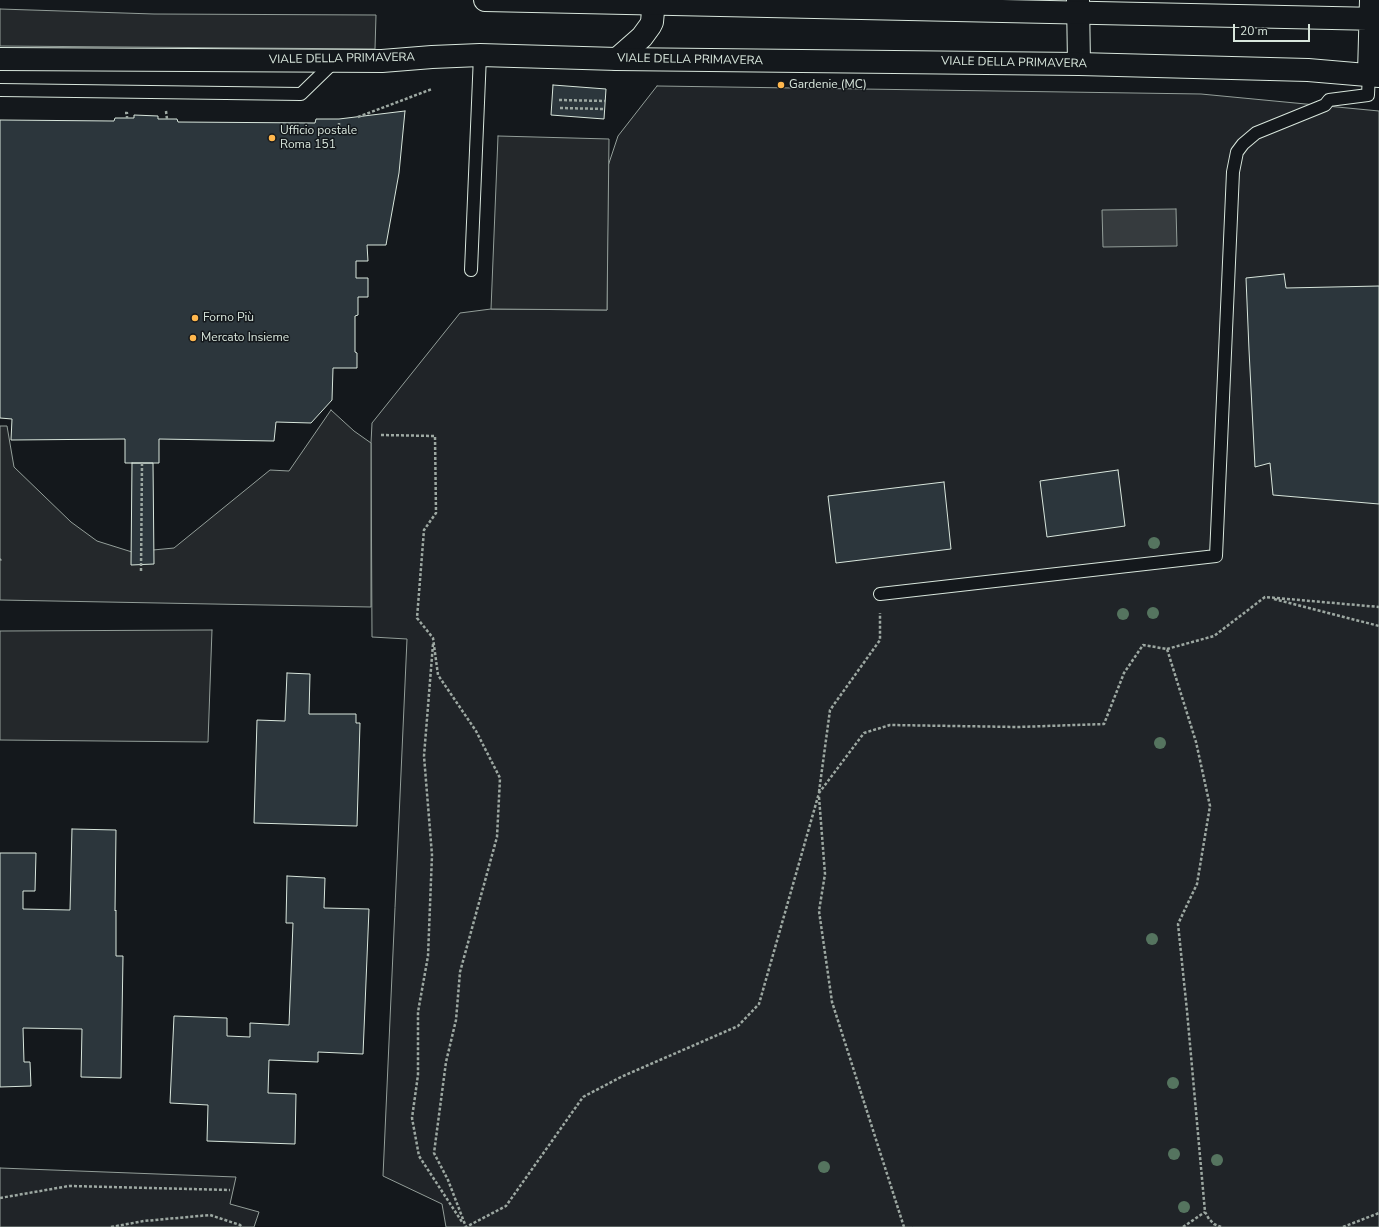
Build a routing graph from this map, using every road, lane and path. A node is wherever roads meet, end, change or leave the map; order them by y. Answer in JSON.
{"nodes":[{"id":1,"x":485,"y":0,"type":"edge"},
{"id":2,"x":654,"y":2,"type":"edge"},
{"id":3,"x":1078,"y":7,"type":"edge"},
{"id":4,"x":1373,"y":13,"type":"edge"},
{"id":5,"x":480,"y":55,"type":"junction"},
{"id":6,"x":0,"y":59,"type":"edge"},
{"id":7,"x":617,"y":59,"type":"junction"},
{"id":8,"x":335,"y":61,"type":"junction"},
{"id":9,"x":1079,"y":64,"type":"junction"},
{"id":10,"x":1374,"y":75,"type":"edge"},
{"id":11,"x":432,"y":89,"type":"dead end"},
{"id":12,"x":0,"y":90,"type":"edge"},
{"id":13,"x":559,"y":100,"type":"dead end"},
{"id":14,"x":605,"y":101,"type":"dead end"},
{"id":15,"x":560,"y":108,"type":"dead end"},
{"id":16,"x":605,"y":109,"type":"dead end"},
{"id":17,"x":358,"y":117,"type":"dead end"},
{"id":18,"x":339,"y":123,"type":"dead end"},
{"id":19,"x":339,"y":127,"type":"dead end"},
{"id":20,"x":471,"y":270,"type":"dead end"},
{"id":21,"x":381,"y":435,"type":"dead end"},
{"id":22,"x":142,"y":463,"type":"dead end"},
{"id":23,"x":141,"y":571,"type":"dead end"},
{"id":24,"x":880,"y":594,"type":"joint"},
{"id":25,"x":1265,"y":597,"type":"junction"},
{"id":26,"x":1379,"y":607,"type":"edge"},
{"id":27,"x":1379,"y":626,"type":"edge"},
{"id":28,"x":433,"y":638,"type":"junction"},
{"id":29,"x":1167,"y":649,"type":"junction"},
{"id":30,"x":819,"y":793,"type":"junction"},
{"id":31,"x":230,"y":1190,"type":"dead end"},
{"id":32,"x":0,"y":1198,"type":"edge"},
{"id":33,"x":1205,"y":1212,"type":"junction"},
{"id":34,"x":1379,"y":1213,"type":"edge"},
{"id":35,"x":111,"y":1227,"type":"edge"},
{"id":36,"x":242,"y":1227,"type":"edge"},
{"id":37,"x":466,"y":1227,"type":"edge"},
{"id":38,"x":904,"y":1227,"type":"edge"},
{"id":39,"x":1183,"y":1227,"type":"edge"},
{"id":40,"x":1221,"y":1227,"type":"edge"},
{"id":41,"x":1343,"y":1227,"type":"edge"}],
"edges":[{"from":1,"to":2,"type":"main road"},
{"from":2,"to":3,"type":"main road"},
{"from":2,"to":7,"type":"main road"},
{"from":3,"to":4,"type":"main road"},
{"from":3,"to":9,"type":"main road"},
{"from":4,"to":10,"type":"main road"},
{"from":5,"to":7,"type":"main road","name":"VIALE DELLA PRIMAVERA"},
{"from":5,"to":8,"type":"main road","name":"VIALE DELLA PRIMAVERA"},
{"from":5,"to":20,"type":"lane"},
{"from":6,"to":8,"type":"main road","name":"VIALE DELLA PRIMAVERA"},
{"from":7,"to":9,"type":"main road","name":"VIALE DELLA PRIMAVERA"},
{"from":8,"to":12,"type":"lane"},
{"from":9,"to":10,"type":"main road","name":"VIALE DELLA PRIMAVERA"},
{"from":10,"to":24,"type":"lane"},
{"from":11,"to":17,"type":"path"},
{"from":13,"to":14,"type":"path"},
{"from":15,"to":16,"type":"path"},
{"from":18,"to":19,"type":"path"},
{"from":21,"to":28,"type":"path"},
{"from":22,"to":23,"type":"path"},
{"from":24,"to":30,"type":"path"},
{"from":25,"to":26,"type":"path"},
{"from":25,"to":27,"type":"path"},
{"from":25,"to":29,"type":"path"},
{"from":28,"to":37,"type":"path"},
{"from":28,"to":37,"type":"path"},
{"from":29,"to":30,"type":"path"},
{"from":29,"to":33,"type":"path"},
{"from":30,"to":37,"type":"path"},
{"from":30,"to":38,"type":"path"},
{"from":31,"to":32,"type":"path"},
{"from":33,"to":39,"type":"path"},
{"from":33,"to":40,"type":"path"},
{"from":34,"to":41,"type":"path"},
{"from":35,"to":36,"type":"path"}]}
